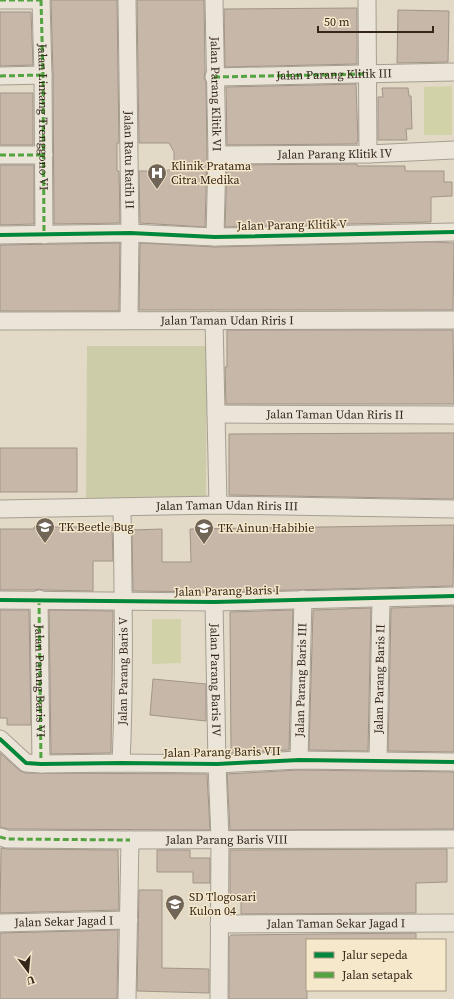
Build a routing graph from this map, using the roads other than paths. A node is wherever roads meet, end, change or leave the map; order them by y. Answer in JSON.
{"nodes":[{"id":1,"x":0,"y":0,"type":"edge"},
{"id":2,"x":41,"y":0,"type":"edge"},
{"id":3,"x":127,"y":0,"type":"edge"},
{"id":4,"x":214,"y":0,"type":"edge"},
{"id":5,"x":367,"y":0,"type":"edge"},
{"id":6,"x":454,"y":72,"type":"edge"},
{"id":7,"x":368,"y":74,"type":"junction"},
{"id":8,"x":43,"y":75,"type":"junction"},
{"id":9,"x":0,"y":76,"type":"edge"},
{"id":10,"x":214,"y":77,"type":"junction"},
{"id":11,"x":454,"y":150,"type":"edge"},
{"id":12,"x":368,"y":154,"type":"junction"},
{"id":13,"x":0,"y":155,"type":"edge"},
{"id":14,"x":44,"y":155,"type":"junction"},
{"id":15,"x":217,"y":155,"type":"junction"},
{"id":16,"x":454,"y":232,"type":"edge"},
{"id":17,"x":130,"y":233,"type":"junction"},
{"id":18,"x":44,"y":234,"type":"junction"},
{"id":19,"x":0,"y":235,"type":"edge"},
{"id":20,"x":215,"y":237,"type":"junction"},
{"id":21,"x":0,"y":320,"type":"edge"},
{"id":22,"x":129,"y":320,"type":"junction"},
{"id":23,"x":214,"y":320,"type":"junction"},
{"id":24,"x":454,"y":320,"type":"edge"},
{"id":25,"x":216,"y":414,"type":"junction"},
{"id":26,"x":454,"y":415,"type":"edge"},
{"id":27,"x":218,"y":505,"type":"junction"},
{"id":28,"x":122,"y":507,"type":"junction"},
{"id":29,"x":0,"y":509,"type":"edge"},
{"id":30,"x":454,"y":509,"type":"edge"},
{"id":31,"x":454,"y":596,"type":"edge"},
{"id":32,"x":381,"y":598,"type":"junction"},
{"id":33,"x":39,"y":599,"type":"junction"},
{"id":34,"x":303,"y":599,"type":"junction"},
{"id":35,"x":0,"y":600,"type":"edge"},
{"id":36,"x":124,"y":601,"type":"junction"},
{"id":37,"x":214,"y":602,"type":"junction"},
{"id":38,"x":0,"y":739,"type":"edge"},
{"id":39,"x":299,"y":760,"type":"junction"},
{"id":40,"x":378,"y":761,"type":"junction"},
{"id":41,"x":121,"y":762,"type":"junction"},
{"id":42,"x":454,"y":762,"type":"edge"},
{"id":43,"x":41,"y":764,"type":"junction"},
{"id":44,"x":216,"y":764,"type":"junction"},
{"id":45,"x":0,"y":837,"type":"edge"},
{"id":46,"x":220,"y":839,"type":"junction"},
{"id":47,"x":454,"y":839,"type":"edge"},
{"id":48,"x":130,"y":840,"type":"junction"},
{"id":49,"x":129,"y":920,"type":"junction"},
{"id":50,"x":0,"y":923,"type":"edge"},
{"id":51,"x":454,"y":923,"type":"edge"},
{"id":52,"x":219,"y":924,"type":"junction"},
{"id":53,"x":127,"y":999,"type":"edge"},
{"id":54,"x":219,"y":999,"type":"edge"}],
"edges":[{"from":1,"to":2,"type":"street"},
{"from":2,"to":8,"type":"street","name":"Jalan Lintang Trenggono VI"},
{"from":3,"to":17,"type":"street","name":"Jalan Ratu Ratih II"},
{"from":4,"to":10,"type":"street","name":"Jalan Parang Klitik VI"},
{"from":5,"to":7,"type":"street"},
{"from":6,"to":7,"type":"street","name":"Jalan Parang Klitik III"},
{"from":7,"to":10,"type":"street","name":"Jalan Parang Klitik III"},
{"from":7,"to":12,"type":"street"},
{"from":8,"to":9,"type":"street"},
{"from":8,"to":14,"type":"street","name":"Jalan Lintang Trenggono VI"},
{"from":10,"to":15,"type":"street","name":"Jalan Parang Klitik VI"},
{"from":11,"to":12,"type":"street","name":"Jalan Parang Klitik IV"},
{"from":12,"to":15,"type":"street","name":"Jalan Parang Klitik IV"},
{"from":13,"to":14,"type":"street"},
{"from":14,"to":18,"type":"street","name":"Jalan Lintang Trenggono VI"},
{"from":15,"to":20,"type":"street","name":"Jalan Parang Klitik VI"},
{"from":16,"to":20,"type":"street","name":"Jalan Parang Klitik V"},
{"from":17,"to":18,"type":"street","name":"Jalan Parang Klitik V"},
{"from":17,"to":20,"type":"street","name":"Jalan Parang Klitik V"},
{"from":17,"to":22,"type":"street","name":"Jalan Ratu Ratih II"},
{"from":18,"to":19,"type":"street","name":"Jalan Parang Klitik V"},
{"from":21,"to":22,"type":"street","name":"Jalan Taman Udan Riris I"},
{"from":22,"to":23,"type":"street","name":"Jalan Taman Udan Riris I"},
{"from":23,"to":24,"type":"street","name":"Jalan Taman Udan Riris I"},
{"from":23,"to":25,"type":"street"},
{"from":25,"to":26,"type":"street","name":"Jalan Taman Udan Riris II"},
{"from":25,"to":27,"type":"street"},
{"from":27,"to":28,"type":"street","name":"Jalan Taman Udan Riris III"},
{"from":27,"to":30,"type":"street","name":"Jalan Taman Udan Riris III"},
{"from":28,"to":29,"type":"street","name":"Jalan Taman Udan Riris III"},
{"from":28,"to":36,"type":"street","name":"Jalan Parang Baris V"},
{"from":31,"to":32,"type":"street","name":"Jalan Parang Baris I"},
{"from":32,"to":34,"type":"street","name":"Jalan Parang Baris I"},
{"from":32,"to":40,"type":"street","name":"Jalan Parang Baris II"},
{"from":33,"to":35,"type":"street","name":"Jalan Parang Baris I"},
{"from":33,"to":36,"type":"street","name":"Jalan Parang Baris I"},
{"from":33,"to":43,"type":"street","name":"Jalan Parang Baris VI"},
{"from":34,"to":37,"type":"street","name":"Jalan Parang Baris I"},
{"from":34,"to":39,"type":"street","name":"Jalan Parang Baris III"},
{"from":36,"to":37,"type":"street","name":"Jalan Parang Baris I"},
{"from":36,"to":41,"type":"street","name":"Jalan Parang Baris V"},
{"from":37,"to":44,"type":"street","name":"Jalan Parang Baris IV"},
{"from":38,"to":43,"type":"street","name":"Jalan Parang Baris VII"},
{"from":39,"to":40,"type":"street","name":"Jalan Parang Baris VII"},
{"from":39,"to":44,"type":"street","name":"Jalan Parang Baris VII"},
{"from":40,"to":42,"type":"street","name":"Jalan Parang Baris VII"},
{"from":41,"to":43,"type":"street","name":"Jalan Parang Baris VII"},
{"from":41,"to":44,"type":"street","name":"Jalan Parang Baris VII"},
{"from":44,"to":46,"type":"street","name":"Jalan Parang Baris IV"},
{"from":45,"to":48,"type":"street","name":"Jalan Parang Baris VIII"},
{"from":46,"to":47,"type":"street","name":"Jalan Parang Baris VIII"},
{"from":46,"to":48,"type":"street","name":"Jalan Parang Baris VIII"},
{"from":46,"to":52,"type":"street","name":"Jalan Parang Baris IV"},
{"from":48,"to":49,"type":"street"},
{"from":49,"to":50,"type":"street","name":"Jalan Sekar Jagad I"},
{"from":49,"to":53,"type":"street"},
{"from":51,"to":52,"type":"street","name":"Jalan Taman Sekar Jagad I"},
{"from":52,"to":54,"type":"street","name":"Jalan Parang Baris IV"}]}
